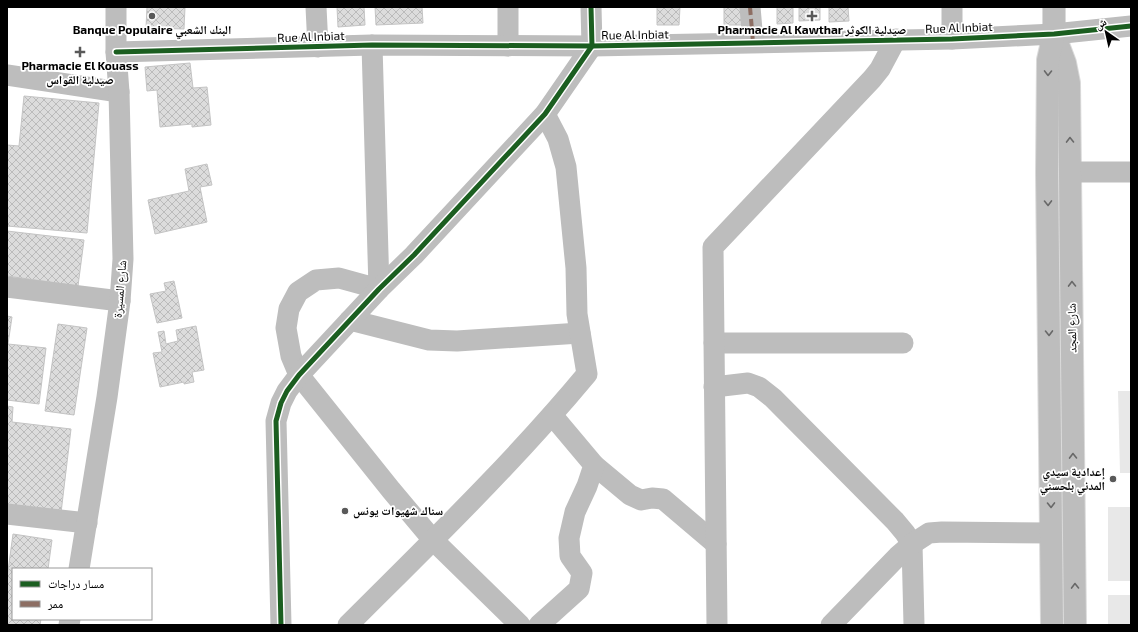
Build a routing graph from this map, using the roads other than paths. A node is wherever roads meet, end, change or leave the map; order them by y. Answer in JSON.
{"nodes":[{"id":1,"x":116,"y":7,"type":"edge"},
{"id":2,"x":316,"y":7,"type":"edge"},
{"id":3,"x":508,"y":7,"type":"edge"},
{"id":4,"x":591,"y":7,"type":"edge"},
{"id":5,"x":750,"y":7,"type":"edge"},
{"id":6,"x":952,"y":7,"type":"edge"},
{"id":7,"x":1054,"y":7,"type":"edge"},
{"id":8,"x":1131,"y":26,"type":"edge"},
{"id":9,"x":1054,"y":34,"type":"junction"},
{"id":10,"x":896,"y":39,"type":"junction"},
{"id":11,"x":952,"y":39,"type":"junction"},
{"id":12,"x":753,"y":42,"type":"junction"},
{"id":13,"x":372,"y":45,"type":"junction"},
{"id":14,"x":508,"y":46,"type":"junction"},
{"id":15,"x":592,"y":46,"type":"junction"},
{"id":16,"x":318,"y":47,"type":"junction"},
{"id":17,"x":116,"y":52,"type":"junction"},
{"id":18,"x":7,"y":75,"type":"edge"},
{"id":19,"x":119,"y":92,"type":"junction"},
{"id":20,"x":545,"y":114,"type":"junction"},
{"id":21,"x":1070,"y":172,"type":"junction"},
{"id":22,"x":1131,"y":172,"type":"edge"},
{"id":23,"x":7,"y":288,"type":"edge"},
{"id":24,"x":379,"y":289,"type":"junction"},
{"id":25,"x":120,"y":302,"type":"junction"},
{"id":26,"x":350,"y":320,"type":"junction"},
{"id":27,"x":580,"y":333,"type":"junction"},
{"id":28,"x":903,"y":342,"type":"dead end"},
{"id":29,"x":714,"y":343,"type":"junction"},
{"id":30,"x":299,"y":375,"type":"junction"},
{"id":31,"x":714,"y":387,"type":"junction"},
{"id":32,"x":552,"y":416,"type":"junction"},
{"id":33,"x":594,"y":465,"type":"junction"},
{"id":34,"x":7,"y":514,"type":"edge"},
{"id":35,"x":87,"y":523,"type":"junction"},
{"id":36,"x":1051,"y":533,"type":"junction"},
{"id":37,"x":433,"y":540,"type":"junction"},
{"id":38,"x":716,"y":544,"type":"junction"},
{"id":39,"x":912,"y":544,"type":"junction"},
{"id":40,"x":79,"y":568,"type":"edge"},
{"id":41,"x":281,"y":625,"type":"edge"},
{"id":42,"x":348,"y":625,"type":"edge"},
{"id":43,"x":520,"y":625,"type":"edge"},
{"id":44,"x":539,"y":625,"type":"edge"},
{"id":45,"x":717,"y":625,"type":"edge"},
{"id":46,"x":831,"y":625,"type":"edge"},
{"id":47,"x":914,"y":625,"type":"edge"},
{"id":48,"x":1052,"y":625,"type":"edge"},
{"id":49,"x":1075,"y":625,"type":"edge"}],
"edges":[{"from":1,"to":17,"type":"street","name":"شارع المسيرة"},
{"from":2,"to":16,"type":"street"},
{"from":3,"to":14,"type":"street"},
{"from":4,"to":15,"type":"street"},
{"from":5,"to":12,"type":"street"},
{"from":6,"to":11,"type":"street"},
{"from":7,"to":9,"type":"main road","name":"شارع المجد"},
{"from":8,"to":9,"type":"street","name":"Rue Al Inbiat"},
{"from":9,"to":11,"type":"street","name":"Rue Al Inbiat"},
{"from":21,"to":9,"type":"main road","name":"شارع المجد","one_way":true},
{"from":9,"to":36,"type":"main road","name":"شارع المجد","one_way":true},
{"from":10,"to":11,"type":"street","name":"Rue Al Inbiat"},
{"from":10,"to":12,"type":"street","name":"Rue Al Inbiat"},
{"from":10,"to":29,"type":"street"},
{"from":12,"to":15,"type":"street","name":"Rue Al Inbiat"},
{"from":13,"to":14,"type":"street","name":"Rue Al Inbiat"},
{"from":13,"to":16,"type":"street","name":"Rue Al Inbiat"},
{"from":13,"to":24,"type":"street"},
{"from":14,"to":15,"type":"street","name":"Rue Al Inbiat"},
{"from":15,"to":20,"type":"street"},
{"from":16,"to":17,"type":"street","name":"Rue Al Inbiat"},
{"from":17,"to":19,"type":"street","name":"شارع المسيرة"},
{"from":18,"to":19,"type":"street"},
{"from":19,"to":25,"type":"street","name":"شارع المسيرة"},
{"from":20,"to":24,"type":"street"},
{"from":20,"to":27,"type":"street"},
{"from":21,"to":22,"type":"street"},
{"from":49,"to":21,"type":"main road","name":"شارع المجد","one_way":true},
{"from":23,"to":25,"type":"street"},
{"from":24,"to":26,"type":"street"},
{"from":24,"to":30,"type":"street"},
{"from":25,"to":35,"type":"street","name":"شارع المسيرة"},
{"from":26,"to":27,"type":"street"},
{"from":26,"to":30,"type":"street"},
{"from":27,"to":32,"type":"street"},
{"from":28,"to":29,"type":"street"},
{"from":29,"to":31,"type":"street"},
{"from":30,"to":37,"type":"street"},
{"from":30,"to":41,"type":"street"},
{"from":31,"to":38,"type":"street"},
{"from":31,"to":39,"type":"street"},
{"from":32,"to":33,"type":"street"},
{"from":32,"to":37,"type":"street"},
{"from":33,"to":38,"type":"street"},
{"from":33,"to":44,"type":"street"},
{"from":34,"to":35,"type":"street"},
{"from":35,"to":40,"type":"street","name":"شارع المسيرة"},
{"from":36,"to":39,"type":"street"},
{"from":36,"to":48,"type":"main road","name":"شارع المجد"},
{"from":37,"to":42,"type":"street"},
{"from":37,"to":43,"type":"street"},
{"from":38,"to":45,"type":"street"},
{"from":39,"to":46,"type":"street"},
{"from":39,"to":47,"type":"street"}]}
